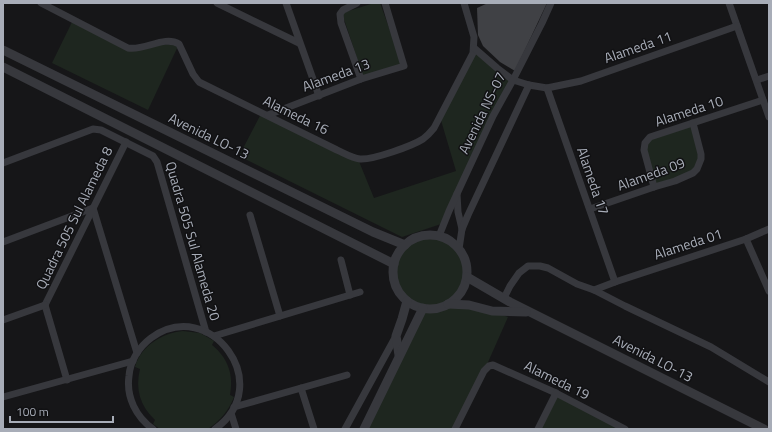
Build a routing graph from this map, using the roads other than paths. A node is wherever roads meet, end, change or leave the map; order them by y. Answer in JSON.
{"nodes":[{"id":1,"x":41,"y":3,"type":"edge"},
{"id":2,"x":217,"y":3,"type":"edge"},
{"id":3,"x":286,"y":3,"type":"edge"},
{"id":4,"x":358,"y":3,"type":"edge"},
{"id":5,"x":385,"y":3,"type":"edge"},
{"id":6,"x":464,"y":3,"type":"edge"},
{"id":7,"x":551,"y":3,"type":"edge"},
{"id":8,"x":728,"y":4,"type":"edge"},
{"id":9,"x":737,"y":26,"type":"junction"},
{"id":10,"x":299,"y":43,"type":"junction"},
{"id":11,"x":474,"y":48,"type":"junction"},
{"id":12,"x":3,"y":50,"type":"edge"},
{"id":13,"x":3,"y":68,"type":"edge"},
{"id":14,"x":769,"y":76,"type":"edge"},
{"id":15,"x":361,"y":78,"type":"junction"},
{"id":16,"x":513,"y":80,"type":"junction"},
{"id":17,"x":757,"y":80,"type":"junction"},
{"id":18,"x":529,"y":85,"type":"junction"},
{"id":19,"x":547,"y":88,"type":"junction"},
{"id":20,"x":319,"y":96,"type":"junction"},
{"id":21,"x":763,"y":100,"type":"junction"},
{"id":22,"x":268,"y":115,"type":"junction"},
{"id":23,"x":769,"y":117,"type":"edge"},
{"id":24,"x":693,"y":123,"type":"junction"},
{"id":25,"x":126,"y":142,"type":"junction"},
{"id":26,"x":3,"y":163,"type":"edge"},
{"id":27,"x":654,"y":187,"type":"junction"},
{"id":28,"x":457,"y":194,"type":"junction"},
{"id":29,"x":93,"y":208,"type":"junction"},
{"id":30,"x":590,"y":209,"type":"junction"},
{"id":31,"x":250,"y":216,"type":"dead end"},
{"id":32,"x":462,"y":229,"type":"junction"},
{"id":33,"x":769,"y":229,"type":"edge"},
{"id":34,"x":439,"y":236,"type":"junction"},
{"id":35,"x":746,"y":239,"type":"junction"},
{"id":36,"x":3,"y":242,"type":"edge"},
{"id":37,"x":404,"y":245,"type":"junction"},
{"id":38,"x":460,"y":249,"type":"junction"},
{"id":39,"x":341,"y":260,"type":"dead end"},
{"id":40,"x":394,"y":264,"type":"junction"},
{"id":41,"x":467,"y":277,"type":"junction"},
{"id":42,"x":614,"y":282,"type":"junction"},
{"id":43,"x":594,"y":290,"type":"junction"},
{"id":44,"x":769,"y":291,"type":"edge"},
{"id":45,"x":360,"y":292,"type":"dead end"},
{"id":46,"x":350,"y":295,"type":"junction"},
{"id":47,"x":504,"y":298,"type":"junction"},
{"id":48,"x":407,"y":301,"type":"junction"},
{"id":49,"x":448,"y":304,"type":"junction"},
{"id":50,"x":45,"y":305,"type":"junction"},
{"id":51,"x":423,"y":308,"type":"junction"},
{"id":52,"x":530,"y":312,"type":"junction"},
{"id":53,"x":201,"y":314,"type":"junction"},
{"id":54,"x":280,"y":316,"type":"junction"},
{"id":55,"x":3,"y":320,"type":"edge"},
{"id":56,"x":195,"y":328,"type":"junction"},
{"id":57,"x":230,"y":331,"type":"junction"},
{"id":58,"x":206,"y":332,"type":"junction"},
{"id":59,"x":214,"y":336,"type":"junction"},
{"id":60,"x":396,"y":336,"type":"junction"},
{"id":61,"x":132,"y":339,"type":"junction"},
{"id":62,"x":144,"y":344,"type":"junction"},
{"id":63,"x":225,"y":345,"type":"junction"},
{"id":64,"x":137,"y":353,"type":"junction"},
{"id":65,"x":399,"y":356,"type":"junction"},
{"id":66,"x":133,"y":361,"type":"junction"},
{"id":67,"x":115,"y":366,"type":"junction"},
{"id":68,"x":129,"y":375,"type":"junction"},
{"id":69,"x":347,"y":375,"type":"dead end"},
{"id":70,"x":67,"y":380,"type":"junction"},
{"id":71,"x":769,"y":382,"type":"edge"},
{"id":72,"x":301,"y":388,"type":"junction"},
{"id":73,"x":556,"y":393,"type":"junction"},
{"id":74,"x":238,"y":396,"type":"junction"},
{"id":75,"x":3,"y":397,"type":"edge"},
{"id":76,"x":252,"y":402,"type":"junction"},
{"id":77,"x":233,"y":410,"type":"junction"},
{"id":78,"x":143,"y":420,"type":"junction"},
{"id":79,"x":224,"y":422,"type":"junction"},
{"id":80,"x":142,"y":429,"type":"edge"},
{"id":81,"x":153,"y":429,"type":"edge"},
{"id":82,"x":215,"y":429,"type":"edge"},
{"id":83,"x":235,"y":429,"type":"edge"},
{"id":84,"x":314,"y":429,"type":"edge"},
{"id":85,"x":345,"y":429,"type":"edge"},
{"id":86,"x":364,"y":429,"type":"edge"},
{"id":87,"x":455,"y":429,"type":"edge"},
{"id":88,"x":538,"y":429,"type":"edge"},
{"id":89,"x":625,"y":429,"type":"edge"},
{"id":90,"x":764,"y":429,"type":"edge"}],
"edges":[{"from":1,"to":22,"type":"street","name":"Alameda 16"},
{"from":2,"to":10,"type":"street"},
{"from":3,"to":10,"type":"street"},
{"from":4,"to":15,"type":"street"},
{"from":5,"to":15,"type":"street","name":"Alameda 13"},
{"from":6,"to":11,"type":"street","name":"Alameda 16"},
{"from":7,"to":16,"type":"street","name":"Avenida NS-07"},
{"from":8,"to":9,"type":"street"},
{"from":9,"to":17,"type":"street"},
{"from":9,"to":19,"type":"street","name":"Alameda 11"},
{"from":10,"to":20,"type":"street"},
{"from":11,"to":16,"type":"street","name":"Alameda 11"},
{"from":11,"to":22,"type":"street","name":"Alameda 16"},
{"from":12,"to":37,"type":"street","name":"Avenida LO-13"},
{"from":13,"to":40,"type":"street"},
{"from":14,"to":17,"type":"street"},
{"from":15,"to":20,"type":"street","name":"Alameda 13"},
{"from":16,"to":18,"type":"street","name":"Alameda 11"},
{"from":16,"to":28,"type":"street","name":"Avenida NS-07"},
{"from":17,"to":21,"type":"street"},
{"from":18,"to":19,"type":"street","name":"Alameda 11"},
{"from":18,"to":32,"type":"street"},
{"from":19,"to":30,"type":"street","name":"Alameda 17"},
{"from":20,"to":22,"type":"street","name":"Alameda 13"},
{"from":21,"to":23,"type":"street"},
{"from":21,"to":24,"type":"street","name":"Alameda 10"},
{"from":24,"to":27,"type":"street","name":"Alameda 09"},
{"from":24,"to":27,"type":"street","name":"Alameda 10"},
{"from":25,"to":26,"type":"street"},
{"from":25,"to":29,"type":"street","name":"Quadra 505 Sul Alameda 8"},
{"from":25,"to":53,"type":"street","name":"Quadra 505 Sul Alameda 20"},
{"from":27,"to":30,"type":"street","name":"Alameda 09"},
{"from":28,"to":32,"type":"street"},
{"from":28,"to":34,"type":"street","name":"Avenida NS-07"},
{"from":29,"to":36,"type":"street"},
{"from":29,"to":50,"type":"street","name":"Quadra 505 Sul Alameda 8"},
{"from":29,"to":61,"type":"street"},
{"from":30,"to":42,"type":"street","name":"Alameda 17"},
{"from":31,"to":54,"type":"street"},
{"from":32,"to":38,"type":"street"},
{"from":33,"to":35,"type":"street","name":"Alameda 01"},
{"from":34,"to":37,"type":"street"},
{"from":34,"to":38,"type":"street"},
{"from":35,"to":42,"type":"street","name":"Alameda 01"},
{"from":35,"to":44,"type":"street"},
{"from":37,"to":40,"type":"street"},
{"from":38,"to":41,"type":"street"},
{"from":39,"to":46,"type":"street"},
{"from":40,"to":48,"type":"street"},
{"from":41,"to":47,"type":"street","name":"Avenida LO-13"},
{"from":41,"to":49,"type":"street"},
{"from":42,"to":43,"type":"street","name":"Alameda 01"},
{"from":43,"to":47,"type":"street"},
{"from":43,"to":71,"type":"street"},
{"from":45,"to":46,"type":"street"},
{"from":46,"to":54,"type":"street"},
{"from":47,"to":52,"type":"street","name":"Avenida LO-13"},
{"from":48,"to":51,"type":"street"},
{"from":48,"to":60,"type":"street"},
{"from":49,"to":51,"type":"street"},
{"from":49,"to":52,"type":"street","name":"Avenida LO-13"},
{"from":50,"to":55,"type":"street"},
{"from":50,"to":70,"type":"street"},
{"from":51,"to":65,"type":"street"},
{"from":52,"to":90,"type":"street","name":"Avenida LO-13"},
{"from":53,"to":56,"type":"street"},
{"from":53,"to":58,"type":"street","name":"Quadra 505 Sul Alameda 20"},
{"from":54,"to":57,"type":"street"},
{"from":56,"to":58,"type":"street"},
{"from":56,"to":62,"type":"street"},
{"from":57,"to":59,"type":"street"},
{"from":57,"to":63,"type":"street"},
{"from":58,"to":59,"type":"street"},
{"from":59,"to":63,"type":"street"},
{"from":60,"to":65,"type":"street"},
{"from":60,"to":85,"type":"street"},
{"from":61,"to":62,"type":"street"},
{"from":61,"to":64,"type":"street"},
{"from":62,"to":64,"type":"street"},
{"from":63,"to":74,"type":"street"},
{"from":64,"to":66,"type":"street"},
{"from":65,"to":86,"type":"street"},
{"from":66,"to":67,"type":"street"},
{"from":66,"to":68,"type":"street"},
{"from":67,"to":68,"type":"street"},
{"from":67,"to":70,"type":"street"},
{"from":68,"to":78,"type":"street"},
{"from":69,"to":72,"type":"street"},
{"from":70,"to":75,"type":"street"},
{"from":72,"to":76,"type":"street"},
{"from":72,"to":84,"type":"street"},
{"from":73,"to":87,"type":"street","name":"Alameda 19"},
{"from":73,"to":88,"type":"street"},
{"from":73,"to":89,"type":"street","name":"Alameda 19"},
{"from":74,"to":76,"type":"street"},
{"from":74,"to":77,"type":"street"},
{"from":76,"to":77,"type":"street"},
{"from":77,"to":79,"type":"street"},
{"from":77,"to":83,"type":"street"},
{"from":78,"to":80,"type":"street"},
{"from":78,"to":81,"type":"street"},
{"from":79,"to":82,"type":"street"},
{"from":79,"to":83,"type":"street"}]}
